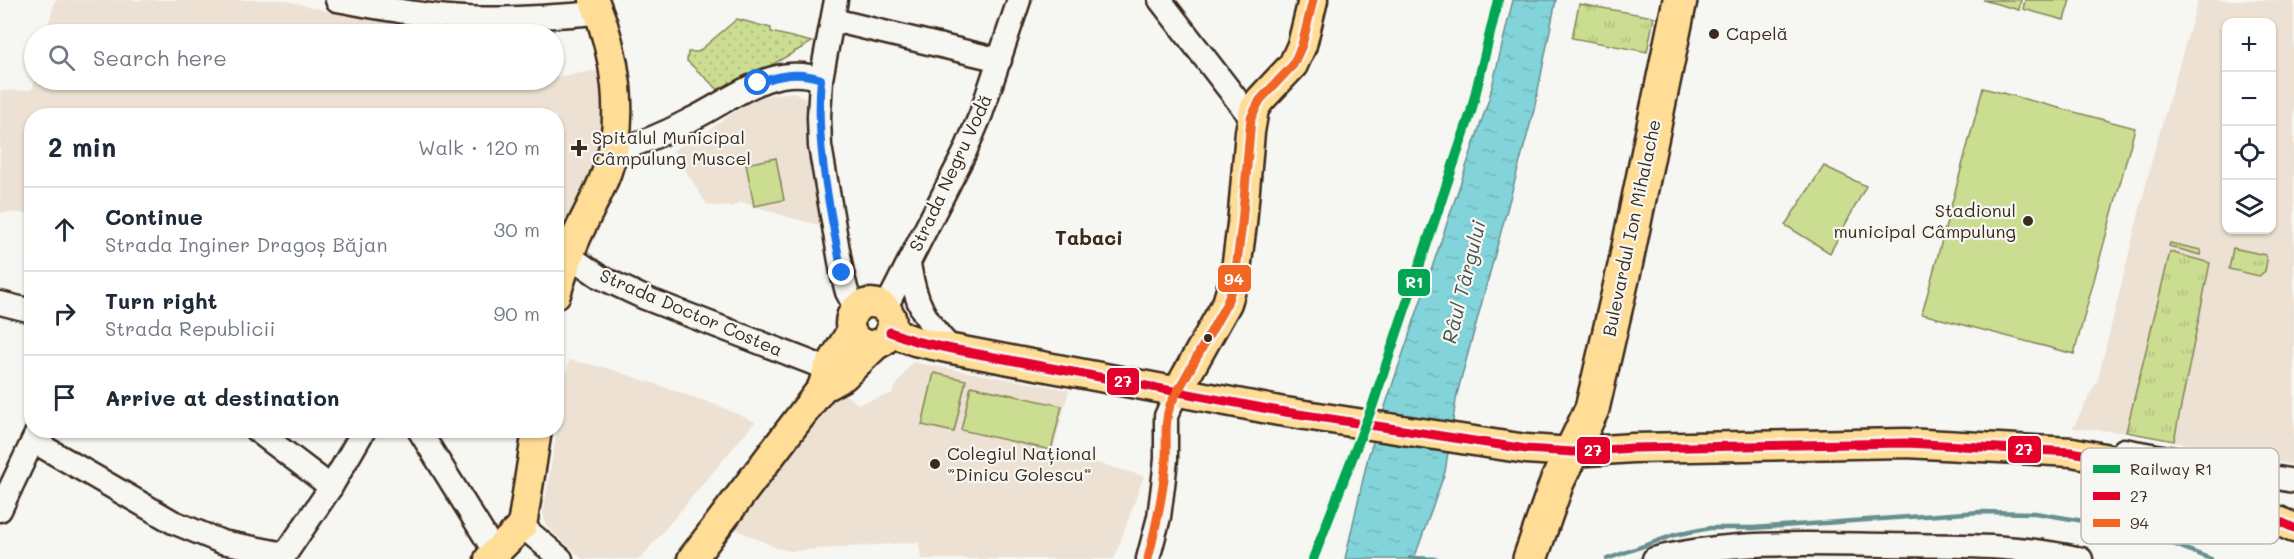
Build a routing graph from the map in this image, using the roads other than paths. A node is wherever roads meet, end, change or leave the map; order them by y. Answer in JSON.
{"nodes":[{"id":1,"x":337,"y":0,"type":"edge"},
{"id":2,"x":1019,"y":0,"type":"edge"},
{"id":3,"x":1160,"y":0,"type":"edge"},
{"id":4,"x":1314,"y":0,"type":"edge"},
{"id":5,"x":1680,"y":0,"type":"edge"},
{"id":6,"x":597,"y":6,"type":"edge"},
{"id":7,"x":834,"y":10,"type":"edge"},
{"id":8,"x":1000,"y":60,"type":"junction"},
{"id":9,"x":821,"y":79,"type":"junction"},
{"id":10,"x":1251,"y":118,"type":"junction"},
{"id":11,"x":614,"y":151,"type":"junction"},
{"id":12,"x":564,"y":251,"type":"edge"},
{"id":13,"x":564,"y":255,"type":"edge"},
{"id":14,"x":909,"y":264,"type":"junction"},
{"id":15,"x":0,"y":303,"type":"edge"},
{"id":16,"x":24,"y":308,"type":"edge"},
{"id":17,"x":854,"y":320,"type":"junction"},
{"id":18,"x":884,"y":328,"type":"junction"},
{"id":19,"x":952,"y":349,"type":"junction"},
{"id":20,"x":825,"y":379,"type":"junction"},
{"id":21,"x":1177,"y":392,"type":"junction"},
{"id":22,"x":34,"y":438,"type":"edge"},
{"id":23,"x":38,"y":438,"type":"edge"},
{"id":24,"x":267,"y":438,"type":"edge"},
{"id":25,"x":359,"y":438,"type":"edge"},
{"id":26,"x":424,"y":438,"type":"edge"},
{"id":27,"x":536,"y":438,"type":"edge"},
{"id":28,"x":2081,"y":451,"type":"edge"},
{"id":29,"x":1573,"y":452,"type":"junction"},
{"id":30,"x":2072,"y":452,"type":"junction"},
{"id":31,"x":2081,"y":454,"type":"edge"},
{"id":32,"x":2279,"y":478,"type":"edge"},
{"id":33,"x":2294,"y":481,"type":"edge"},
{"id":34,"x":331,"y":487,"type":"junction"},
{"id":35,"x":0,"y":510,"type":"edge"},
{"id":36,"x":2279,"y":521,"type":"edge"},
{"id":37,"x":522,"y":526,"type":"junction"},
{"id":38,"x":2294,"y":528,"type":"edge"},
{"id":39,"x":491,"y":555,"type":"edge"},
{"id":40,"x":283,"y":556,"type":"edge"},
{"id":41,"x":561,"y":559,"type":"edge"},
{"id":42,"x":692,"y":559,"type":"edge"},
{"id":43,"x":1148,"y":559,"type":"edge"},
{"id":44,"x":1530,"y":559,"type":"edge"},
{"id":45,"x":1654,"y":559,"type":"edge"},
{"id":46,"x":2081,"y":559,"type":"edge"}],
"edges":[{"from":1,"to":6,"type":"street"},
{"from":2,"to":8,"type":"street","name":"Strada Negru Vodă"},
{"from":3,"to":10,"type":"street"},
{"from":4,"to":10,"type":"main road"},
{"from":5,"to":29,"type":"highway","name":"Bulevardul Ion Mihalache"},
{"from":6,"to":11,"type":"main road"},
{"from":7,"to":8,"type":"street"},
{"from":7,"to":9,"type":"street"},
{"from":8,"to":14,"type":"street","name":"Strada Negru Vodă"},
{"from":9,"to":11,"type":"street"},
{"from":9,"to":17,"type":"street"},
{"from":10,"to":21,"type":"main road"},
{"from":11,"to":12,"type":"main road"},
{"from":13,"to":20,"type":"street","name":"Strada Doctor Costea"},
{"from":14,"to":18,"type":"street","name":"Strada Negru Vodă"},
{"from":14,"to":19,"type":"street"},
{"from":15,"to":16,"type":"street"},
{"from":17,"to":18,"type":"main road"},
{"from":17,"to":18,"type":"main road"},
{"from":17,"to":20,"type":"main road","name":"Strada Negru Vodă"},
{"from":18,"to":19,"type":"main road"},
{"from":18,"to":20,"type":"main road","name":"Strada Negru Vodă"},
{"from":19,"to":21,"type":"main road"},
{"from":20,"to":42,"type":"main road","name":"Strada Negru Vodă"},
{"from":21,"to":29,"type":"main road"},
{"from":21,"to":43,"type":"street"},
{"from":22,"to":35,"type":"street"},
{"from":23,"to":40,"type":"street"},
{"from":24,"to":34,"type":"street"},
{"from":25,"to":34,"type":"street"},
{"from":26,"to":39,"type":"street"},
{"from":27,"to":37,"type":"main road"},
{"from":28,"to":30,"type":"street"},
{"from":29,"to":30,"type":"main road"},
{"from":29,"to":44,"type":"highway","name":"Bulevardul Ion Mihalache"},
{"from":30,"to":31,"type":"main road"},
{"from":32,"to":33,"type":"street"},
{"from":34,"to":40,"type":"street"},
{"from":36,"to":38,"type":"main road"},
{"from":37,"to":39,"type":"main road"},
{"from":37,"to":41,"type":"street"},
{"from":45,"to":46,"type":"street"}]}
